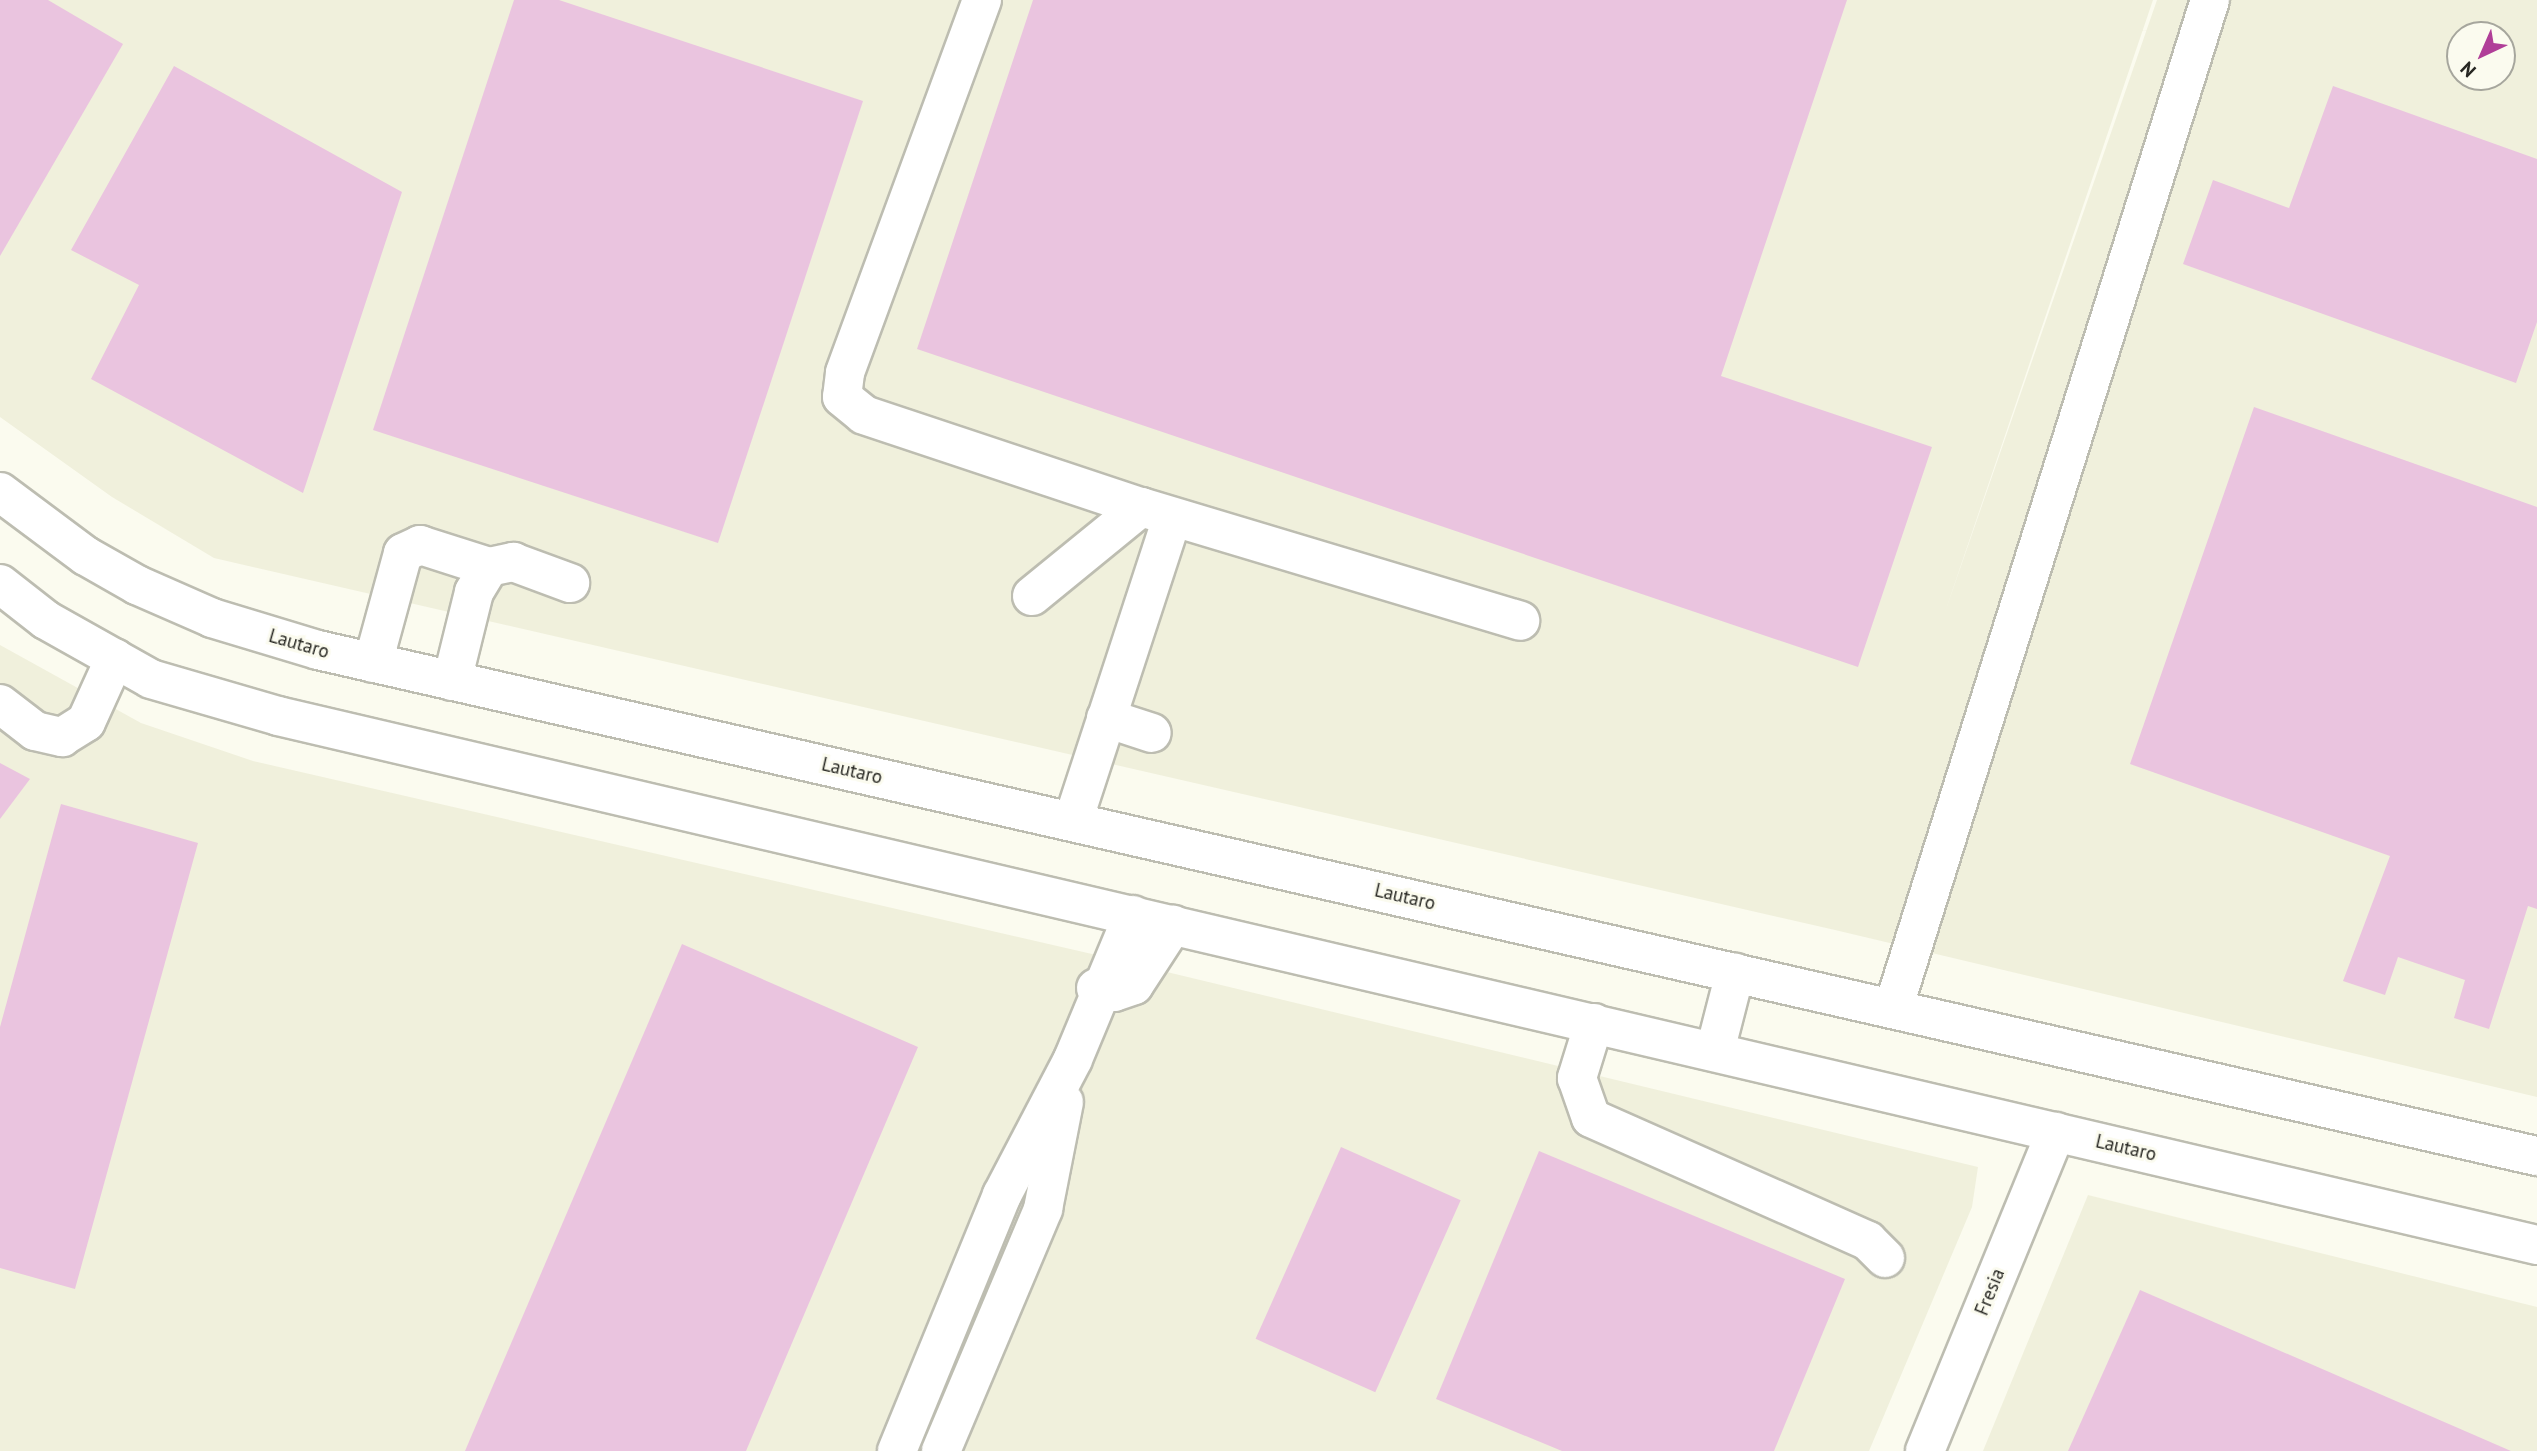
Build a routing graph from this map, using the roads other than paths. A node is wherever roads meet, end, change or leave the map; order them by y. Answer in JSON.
{"nodes":[{"id":1,"x":982,"y":0,"type":"edge"},
{"id":2,"x":2210,"y":0,"type":"edge"},
{"id":3,"x":0,"y":492,"type":"edge"},
{"id":4,"x":1156,"y":512,"type":"junction"},
{"id":5,"x":489,"y":567,"type":"junction"},
{"id":6,"x":570,"y":583,"type":"dead end"},
{"id":7,"x":0,"y":584,"type":"edge"},
{"id":8,"x":1032,"y":596,"type":"dead end"},
{"id":9,"x":1520,"y":621,"type":"dead end"},
{"id":10,"x":114,"y":658,"type":"junction"},
{"id":11,"x":373,"y":663,"type":"junction"},
{"id":12,"x":452,"y":681,"type":"junction"},
{"id":13,"x":0,"y":704,"type":"edge"},
{"id":14,"x":1106,"y":718,"type":"junction"},
{"id":15,"x":1152,"y":733,"type":"dead end"},
{"id":16,"x":1073,"y":821,"type":"junction"},
{"id":17,"x":1133,"y":915,"type":"junction"},
{"id":18,"x":1173,"y":925,"type":"junction"},
{"id":19,"x":1735,"y":973,"type":"junction"},
{"id":20,"x":1099,"y":988,"type":"junction"},
{"id":21,"x":1893,"y":1009,"type":"junction"},
{"id":22,"x":1594,"y":1023,"type":"junction"},
{"id":23,"x":1715,"y":1051,"type":"junction"},
{"id":24,"x":1073,"y":1059,"type":"junction"},
{"id":25,"x":2056,"y":1132,"type":"junction"},
{"id":26,"x":2537,"y":1156,"type":"edge"},
{"id":27,"x":2537,"y":1245,"type":"edge"},
{"id":28,"x":1885,"y":1258,"type":"dead end"},
{"id":29,"x":897,"y":1451,"type":"edge"},
{"id":30,"x":942,"y":1451,"type":"edge"},
{"id":31,"x":1925,"y":1451,"type":"edge"}],
"edges":[{"from":1,"to":4,"type":"street"},
{"from":2,"to":21,"type":"street"},
{"from":3,"to":11,"type":"street","name":"Lautaro"},
{"from":4,"to":8,"type":"street"},
{"from":4,"to":9,"type":"street"},
{"from":4,"to":14,"type":"street"},
{"from":5,"to":6,"type":"street"},
{"from":5,"to":11,"type":"street"},
{"from":5,"to":12,"type":"street"},
{"from":7,"to":10,"type":"street","name":"Lautaro"},
{"from":10,"to":13,"type":"street"},
{"from":10,"to":17,"type":"street","name":"Lautaro"},
{"from":11,"to":12,"type":"street","name":"Lautaro"},
{"from":12,"to":16,"type":"street","name":"Lautaro"},
{"from":14,"to":15,"type":"street"},
{"from":14,"to":16,"type":"street"},
{"from":16,"to":19,"type":"street","name":"Lautaro"},
{"from":17,"to":18,"type":"street","name":"Lautaro"},
{"from":17,"to":20,"type":"street"},
{"from":18,"to":20,"type":"street"},
{"from":18,"to":22,"type":"street","name":"Lautaro"},
{"from":19,"to":21,"type":"street","name":"Lautaro"},
{"from":19,"to":23,"type":"street"},
{"from":20,"to":24,"type":"street"},
{"from":21,"to":26,"type":"street","name":"Lautaro"},
{"from":22,"to":23,"type":"street","name":"Lautaro"},
{"from":22,"to":28,"type":"street"},
{"from":23,"to":25,"type":"street","name":"Lautaro"},
{"from":24,"to":29,"type":"street"},
{"from":24,"to":30,"type":"street"},
{"from":25,"to":27,"type":"street","name":"Lautaro"},
{"from":25,"to":31,"type":"street","name":"Fresia"}]}
